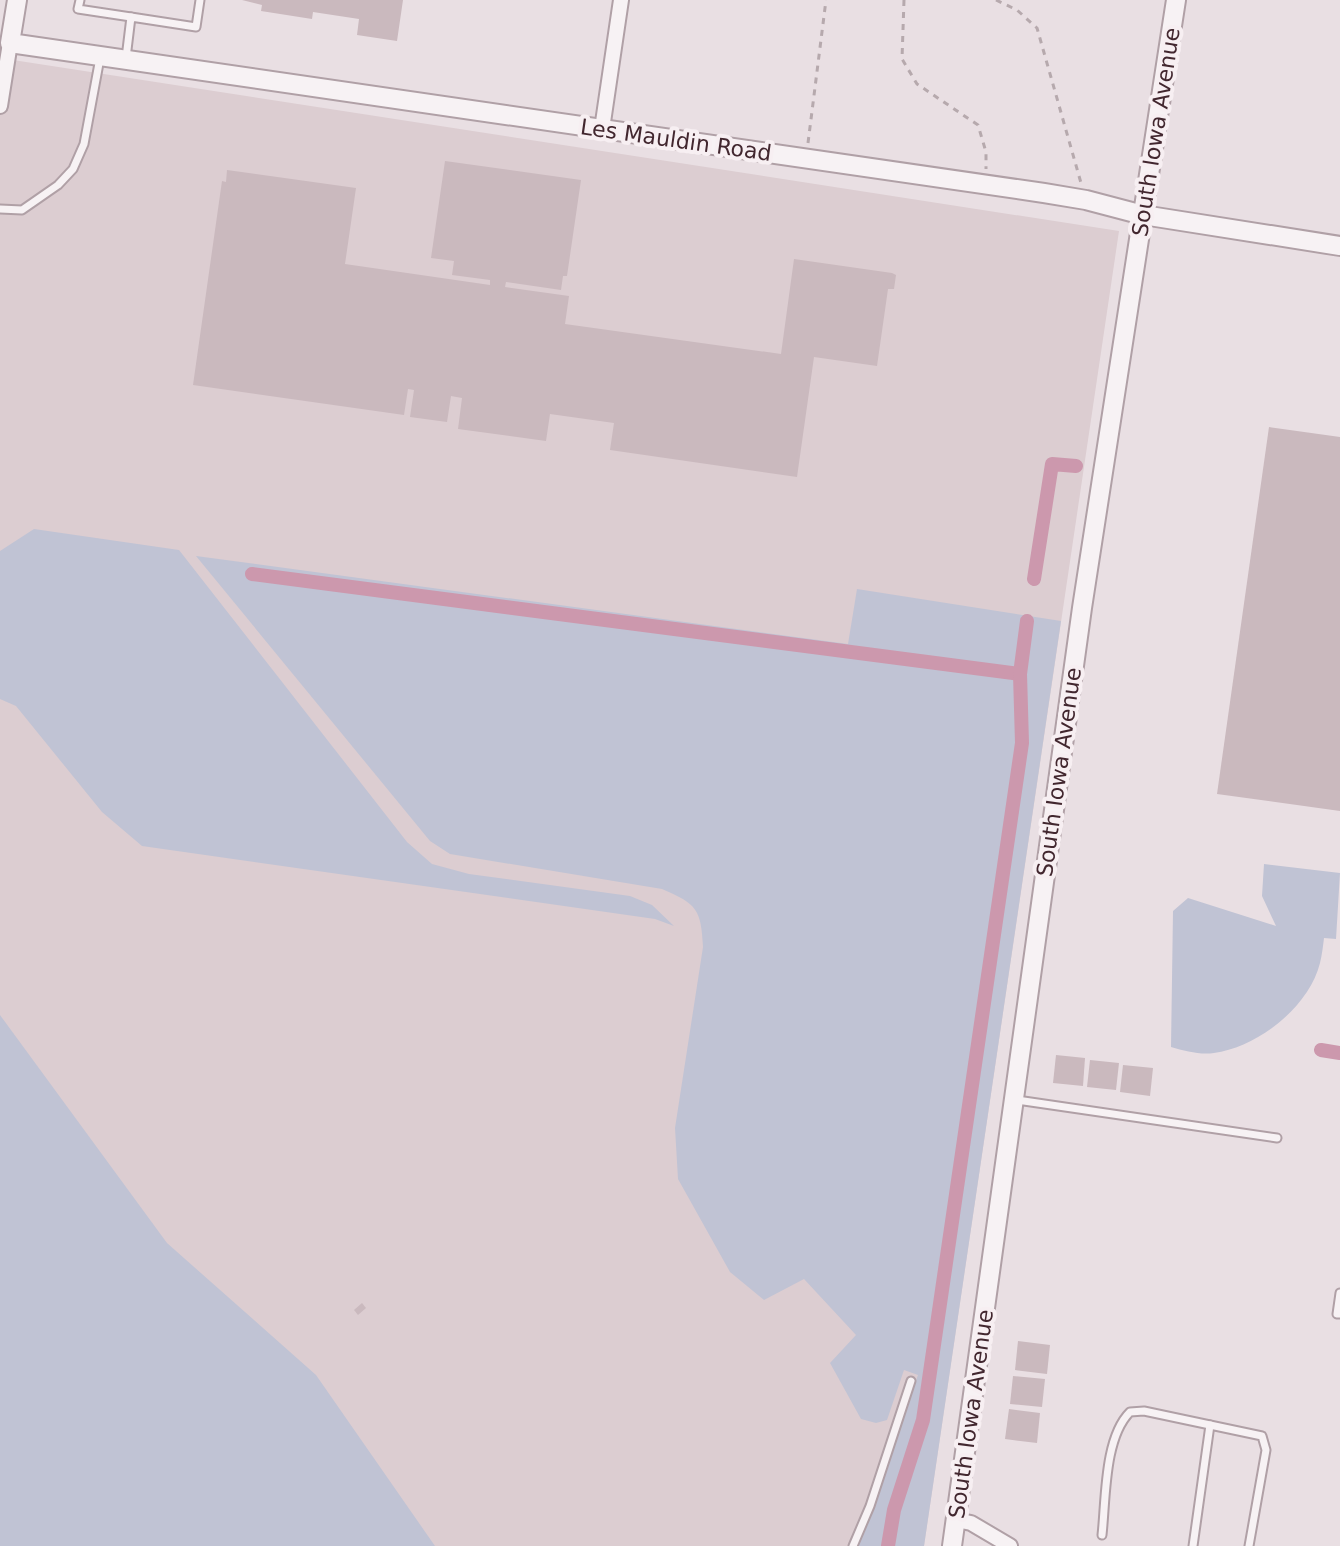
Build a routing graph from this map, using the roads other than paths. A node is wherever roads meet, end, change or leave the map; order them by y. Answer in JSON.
{"nodes":[{"id":1,"x":17,"y":0,"type":"edge"},
{"id":2,"x":80,"y":0,"type":"edge"},
{"id":3,"x":200,"y":0,"type":"edge"},
{"id":4,"x":621,"y":0,"type":"edge"},
{"id":5,"x":1176,"y":0,"type":"edge"},
{"id":6,"x":131,"y":17,"type":"junction"},
{"id":7,"x":5,"y":44,"type":"edge"},
{"id":8,"x":100,"y":56,"type":"junction"},
{"id":9,"x":126,"y":60,"type":"junction"},
{"id":10,"x":0,"y":106,"type":"edge"},
{"id":11,"x":602,"y":129,"type":"junction"},
{"id":12,"x":0,"y":209,"type":"edge"},
{"id":13,"x":1143,"y":215,"type":"junction"},
{"id":14,"x":1340,"y":246,"type":"edge"},
{"id":15,"x":1015,"y":1100,"type":"junction"},
{"id":16,"x":1277,"y":1138,"type":"dead end"},
{"id":17,"x":1340,"y":1293,"type":"edge"},
{"id":18,"x":1340,"y":1314,"type":"edge"},
{"id":19,"x":911,"y":1381,"type":"dead end"},
{"id":20,"x":1210,"y":1425,"type":"junction"},
{"id":21,"x":956,"y":1520,"type":"junction"},
{"id":22,"x":1102,"y":1535,"type":"dead end"},
{"id":23,"x":853,"y":1546,"type":"edge"},
{"id":24,"x":952,"y":1546,"type":"edge"},
{"id":25,"x":1010,"y":1546,"type":"edge"},
{"id":26,"x":1193,"y":1546,"type":"edge"},
{"id":27,"x":1249,"y":1546,"type":"edge"}],
"edges":[{"from":1,"to":7,"type":"street"},
{"from":2,"to":6,"type":"lane"},
{"from":3,"to":6,"type":"lane"},
{"from":4,"to":11,"type":"street"},
{"from":5,"to":13,"type":"street","name":"South Iowa Avenue"},
{"from":6,"to":9,"type":"lane"},
{"from":7,"to":8,"type":"street","name":"Les Mauldin Road"},
{"from":7,"to":10,"type":"street"},
{"from":8,"to":9,"type":"street","name":"Les Mauldin Road"},
{"from":8,"to":12,"type":"lane"},
{"from":9,"to":11,"type":"street","name":"Les Mauldin Road"},
{"from":11,"to":13,"type":"street","name":"Les Mauldin Road"},
{"from":13,"to":14,"type":"street","name":"Les Mauldin Road"},
{"from":13,"to":15,"type":"street","name":"South Iowa Avenue"},
{"from":15,"to":16,"type":"lane"},
{"from":15,"to":21,"type":"street","name":"South Iowa Avenue"},
{"from":17,"to":18,"type":"lane"},
{"from":19,"to":23,"type":"lane"},
{"from":20,"to":22,"type":"lane"},
{"from":20,"to":26,"type":"lane"},
{"from":20,"to":27,"type":"lane"},
{"from":21,"to":24,"type":"street","name":"South Iowa Avenue"},
{"from":21,"to":25,"type":"street"}]}
